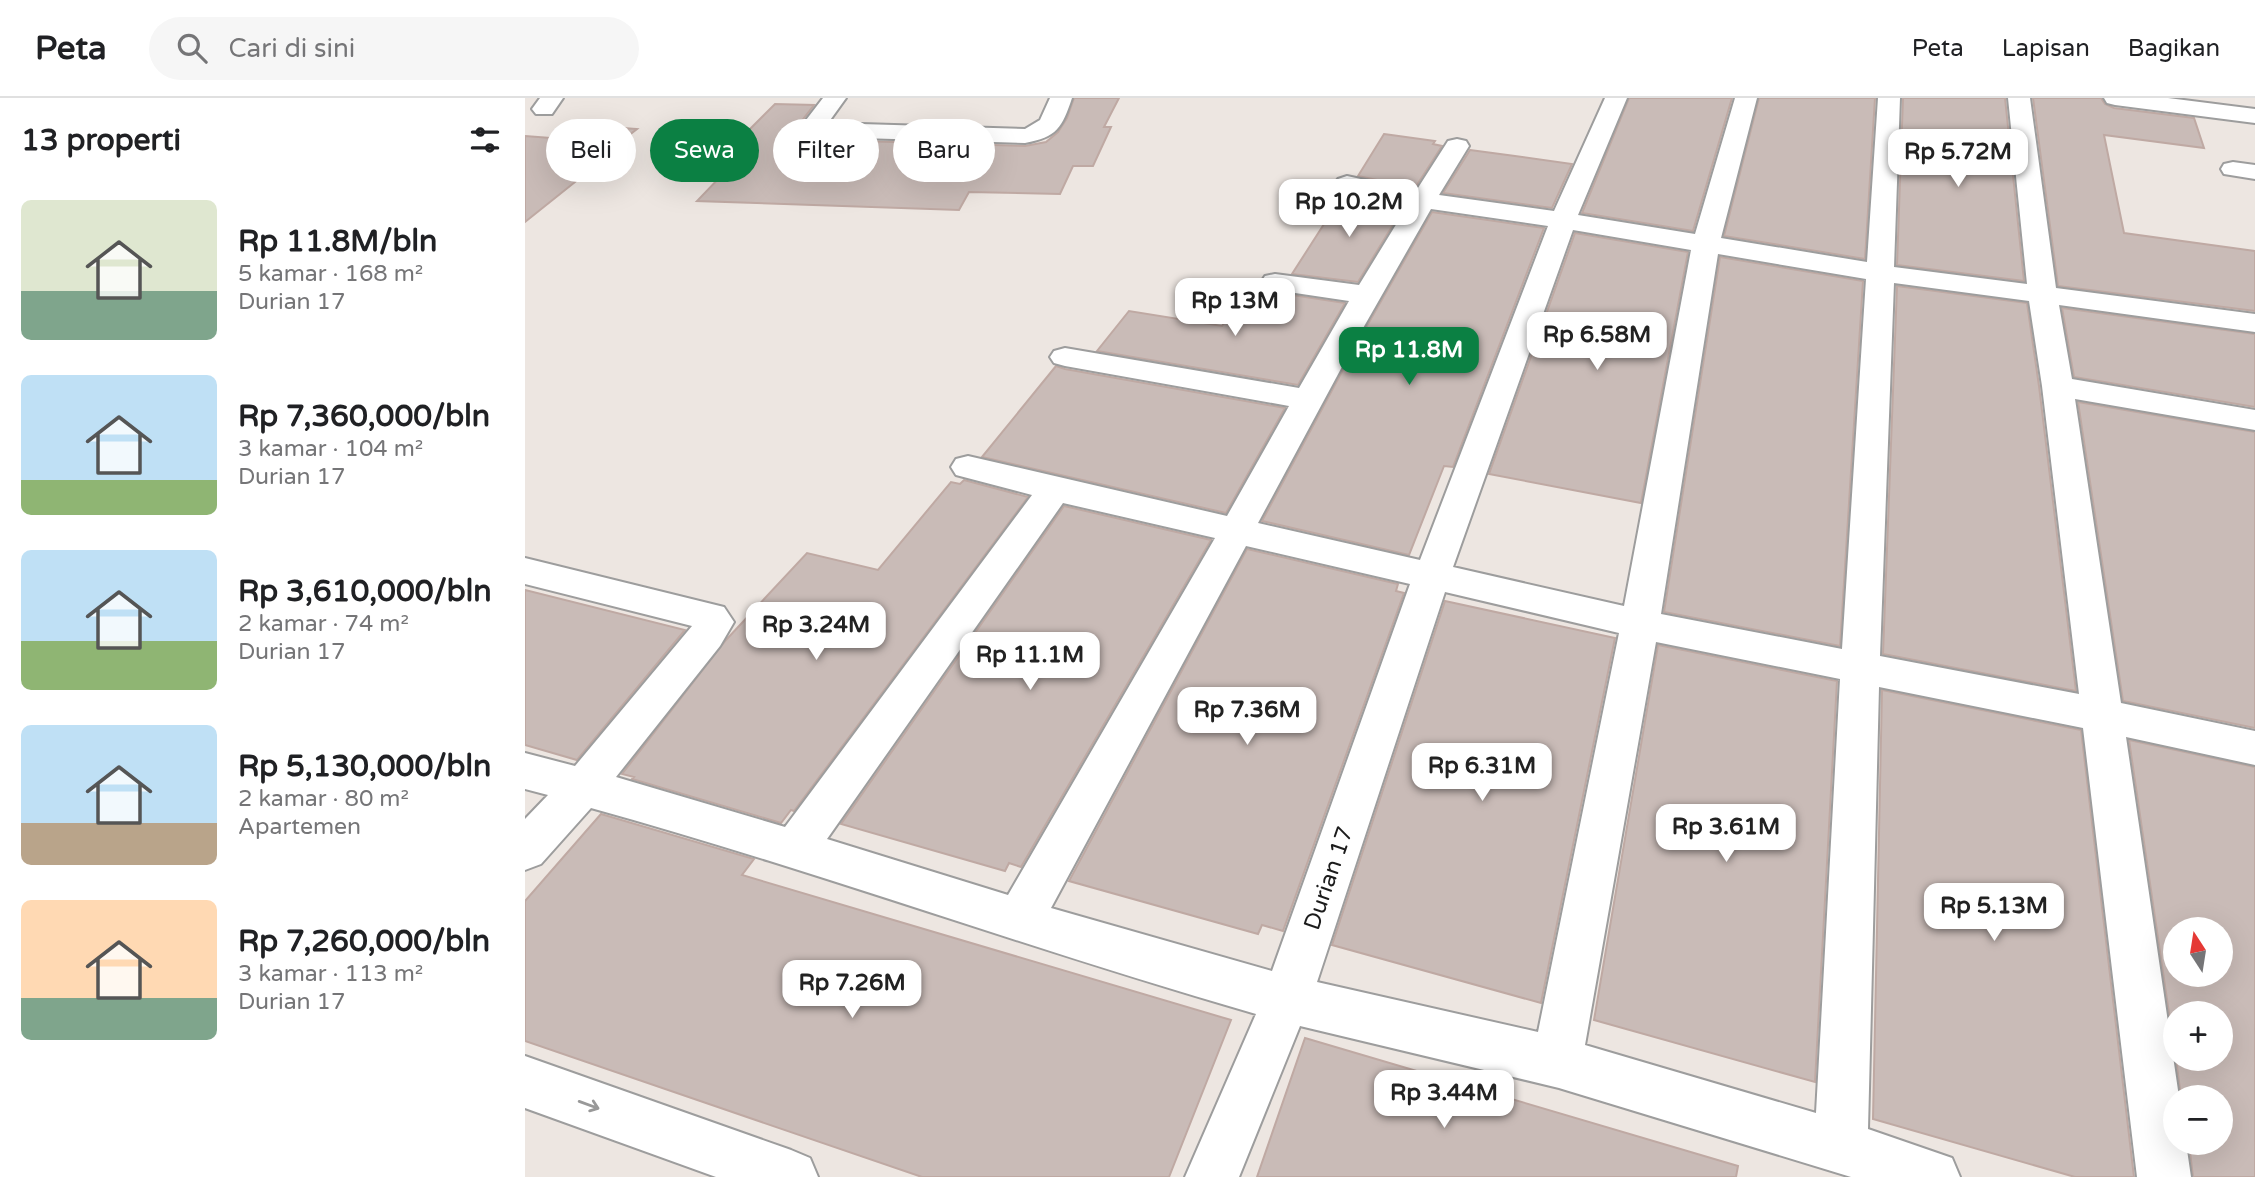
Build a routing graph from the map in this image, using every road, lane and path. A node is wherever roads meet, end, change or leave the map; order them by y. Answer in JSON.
{"nodes":[{"id":1,"x":835,"y":98,"type":"edge"},
{"id":2,"x":1061,"y":98,"type":"edge"},
{"id":3,"x":1616,"y":98,"type":"edge"},
{"id":4,"x":1746,"y":98,"type":"edge"},
{"id":5,"x":1889,"y":98,"type":"edge"},
{"id":6,"x":2019,"y":98,"type":"edge"},
{"id":7,"x":2115,"y":98,"type":"edge"},
{"id":8,"x":2255,"y":116,"type":"edge"},
{"id":9,"x":1457,"y":146,"type":"dead end"},
{"id":10,"x":1347,"y":184,"type":"dead end"},
{"id":11,"x":1422,"y":200,"type":"junction"},
{"id":12,"x":1563,"y":220,"type":"junction"},
{"id":13,"x":1706,"y":243,"type":"junction"},
{"id":14,"x":1880,"y":273,"type":"junction"},
{"id":15,"x":1275,"y":282,"type":"dead end"},
{"id":16,"x":2042,"y":293,"type":"junction"},
{"id":17,"x":1369,"y":295,"type":"junction"},
{"id":18,"x":2255,"y":323,"type":"edge"},
{"id":19,"x":1065,"y":357,"type":"dead end"},
{"id":20,"x":2058,"y":386,"type":"junction"},
{"id":21,"x":1307,"y":399,"type":"junction"},
{"id":22,"x":2254,"y":423,"type":"edge"},
{"id":23,"x":968,"y":467,"type":"dead end"},
{"id":24,"x":1055,"y":489,"type":"junction"},
{"id":25,"x":1237,"y":531,"type":"junction"},
{"id":26,"x":525,"y":571,"type":"edge"},
{"id":27,"x":1431,"y":575,"type":"junction"},
{"id":28,"x":1640,"y":624,"type":"junction"},
{"id":29,"x":1860,"y":668,"type":"junction"},
{"id":30,"x":2100,"y":715,"type":"junction"},
{"id":31,"x":2255,"y":748,"type":"edge"},
{"id":32,"x":525,"y":771,"type":"edge"},
{"id":33,"x":584,"y":786,"type":"junction"},
{"id":34,"x":794,"y":849,"type":"junction"},
{"id":35,"x":525,"y":850,"type":"edge"},
{"id":36,"x":1019,"y":921,"type":"junction"},
{"id":37,"x":1287,"y":999,"type":"junction"},
{"id":38,"x":1557,"y":1062,"type":"junction"},
{"id":39,"x":525,"y":1082,"type":"edge"},
{"id":40,"x":1841,"y":1147,"type":"junction"},
{"id":41,"x":791,"y":1177,"type":"edge"},
{"id":42,"x":1212,"y":1177,"type":"edge"},
{"id":43,"x":1933,"y":1177,"type":"edge"},
{"id":44,"x":2164,"y":1177,"type":"edge"}],
"edges":[{"from":1,"to":2,"type":"street"},
{"from":3,"to":12,"type":"street","name":"Durian 17"},
{"from":4,"to":13,"type":"street"},
{"from":5,"to":14,"type":"street"},
{"from":6,"to":16,"type":"street"},
{"from":7,"to":8,"type":"street"},
{"from":9,"to":11,"type":"street"},
{"from":10,"to":11,"type":"street"},
{"from":11,"to":12,"type":"street"},
{"from":11,"to":17,"type":"street"},
{"from":12,"to":13,"type":"street"},
{"from":12,"to":27,"type":"street","name":"Durian 17"},
{"from":13,"to":14,"type":"street"},
{"from":13,"to":28,"type":"street"},
{"from":14,"to":16,"type":"street"},
{"from":14,"to":29,"type":"street"},
{"from":15,"to":17,"type":"street"},
{"from":16,"to":18,"type":"street"},
{"from":16,"to":20,"type":"street"},
{"from":17,"to":21,"type":"street"},
{"from":19,"to":21,"type":"street"},
{"from":20,"to":22,"type":"street"},
{"from":20,"to":30,"type":"street"},
{"from":21,"to":25,"type":"street"},
{"from":23,"to":24,"type":"street"},
{"from":24,"to":25,"type":"street"},
{"from":24,"to":34,"type":"street"},
{"from":25,"to":27,"type":"street"},
{"from":25,"to":36,"type":"street"},
{"from":26,"to":33,"type":"street"},
{"from":27,"to":28,"type":"street"},
{"from":27,"to":37,"type":"street","name":"Durian 17"},
{"from":28,"to":29,"type":"street"},
{"from":28,"to":38,"type":"street"},
{"from":29,"to":30,"type":"street"},
{"from":29,"to":40,"type":"street"},
{"from":30,"to":31,"type":"street"},
{"from":30,"to":44,"type":"street"},
{"from":32,"to":33,"type":"street"},
{"from":33,"to":34,"type":"street"},
{"from":33,"to":35,"type":"street"},
{"from":34,"to":36,"type":"street"},
{"from":36,"to":37,"type":"street"},
{"from":37,"to":38,"type":"street"},
{"from":37,"to":42,"type":"street","name":"Durian 17"},
{"from":38,"to":40,"type":"street"},
{"from":39,"to":41,"type":"street","one_way":true},
{"from":40,"to":43,"type":"street"}]}
